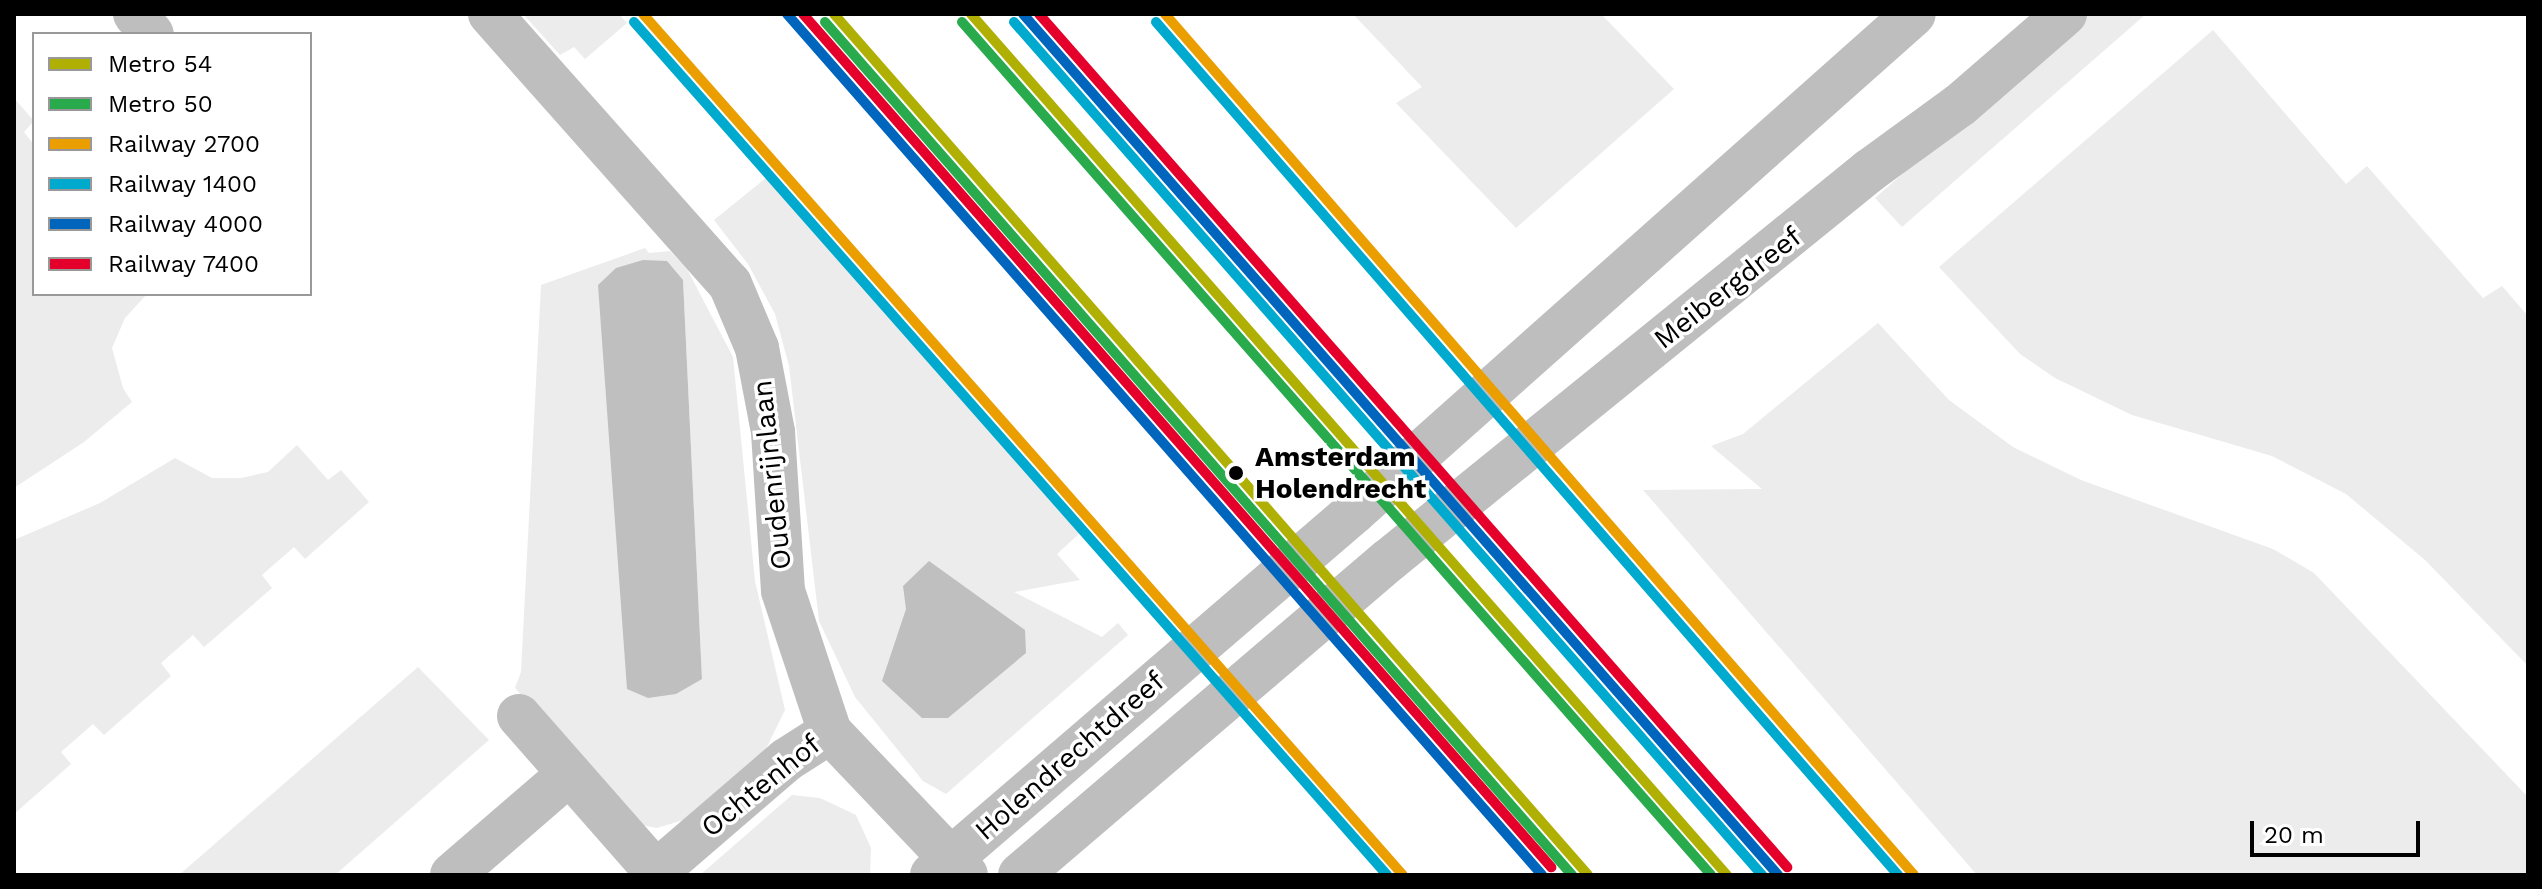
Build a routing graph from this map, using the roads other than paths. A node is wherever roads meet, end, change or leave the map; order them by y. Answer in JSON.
{"nodes":[{"id":1,"x":135,"y":14,"type":"edge"},
{"id":2,"x":490,"y":14,"type":"edge"},
{"id":3,"x":1914,"y":14,"type":"edge"},
{"id":4,"x":2065,"y":14,"type":"edge"},
{"id":5,"x":150,"y":32,"type":"edge"},
{"id":6,"x":1389,"y":560,"type":"joint"},
{"id":7,"x":519,"y":716,"type":"dead end"},
{"id":8,"x":830,"y":732,"type":"junction"},
{"id":9,"x":569,"y":774,"type":"junction"},
{"id":10,"x":949,"y":870,"type":"edge"},
{"id":11,"x":654,"y":874,"type":"edge"},
{"id":12,"x":452,"y":875,"type":"edge"},
{"id":13,"x":1020,"y":875,"type":"edge"}],
"edges":[{"from":1,"to":5,"type":"main road"},
{"from":2,"to":8,"type":"main road","name":"Oudenrijnlaan"},
{"from":3,"to":10,"type":"main road","name":"Holendrechtdreef"},
{"from":4,"to":6,"type":"main road","name":"Meibergdreef"},
{"from":6,"to":13,"type":"main road","name":"Holendrechtdreef"},
{"from":7,"to":9,"type":"main road","name":"Ochtenhof"},
{"from":8,"to":10,"type":"main road","name":"Oudenrijnlaan"},
{"from":8,"to":11,"type":"main road","name":"Ochtenhof"},
{"from":9,"to":11,"type":"main road","name":"Ochtenhof"},
{"from":9,"to":12,"type":"main road"}]}
